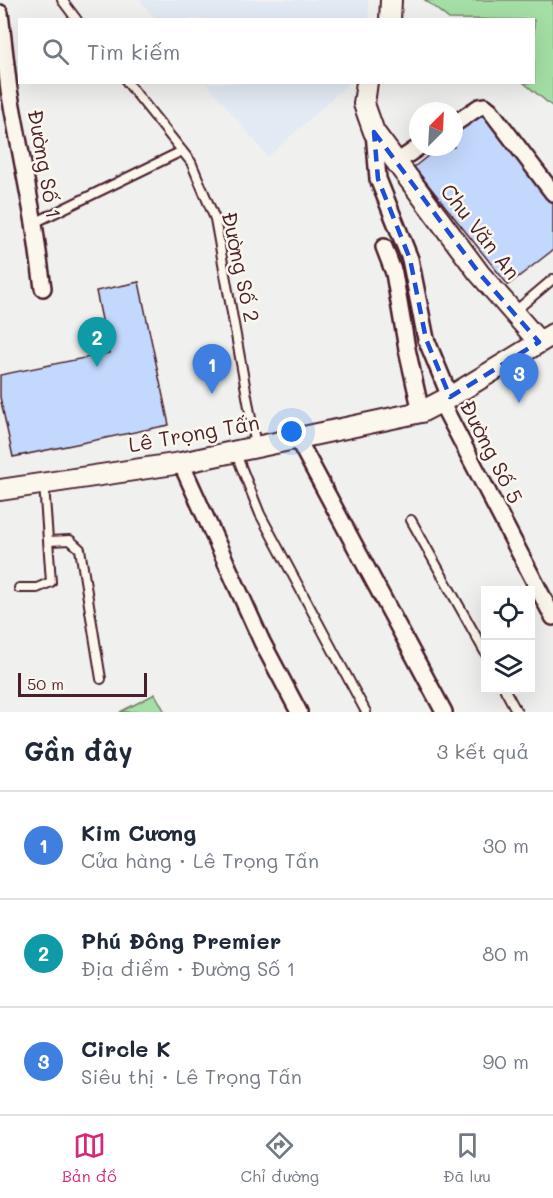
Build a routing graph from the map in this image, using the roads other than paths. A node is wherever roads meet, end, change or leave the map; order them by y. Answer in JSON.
{"nodes":[{"id":1,"x":62,"y":0,"type":"edge"},
{"id":2,"x":391,"y":0,"type":"edge"},
{"id":3,"x":0,"y":13,"type":"edge"},
{"id":4,"x":76,"y":18,"type":"edge"},
{"id":5,"x":390,"y":18,"type":"edge"},
{"id":6,"x":129,"y":84,"type":"edge"},
{"id":7,"x":367,"y":84,"type":"edge"},
{"id":8,"x":463,"y":117,"type":"edge"},
{"id":9,"x":374,"y":132,"type":"junction"},
{"id":10,"x":182,"y":152,"type":"junction"},
{"id":11,"x":409,"y":154,"type":"edge"},
{"id":12,"x":397,"y":162,"type":"junction"},
{"id":13,"x":553,"y":193,"type":"edge"},
{"id":14,"x":34,"y":223,"type":"junction"},
{"id":15,"x":384,"y":247,"type":"dead end"},
{"id":16,"x":553,"y":279,"type":"edge"},
{"id":17,"x":43,"y":288,"type":"dead end"},
{"id":18,"x":513,"y":313,"type":"junction"},
{"id":19,"x":546,"y":338,"type":"edge"},
{"id":20,"x":446,"y":399,"type":"junction"},
{"id":21,"x":421,"y":412,"type":"junction"},
{"id":22,"x":297,"y":438,"type":"junction"},
{"id":23,"x":256,"y":447,"type":"junction"},
{"id":24,"x":235,"y":451,"type":"junction"},
{"id":25,"x":181,"y":463,"type":"junction"},
{"id":26,"x":44,"y":482,"type":"junction"},
{"id":27,"x":0,"y":490,"type":"edge"},
{"id":28,"x":411,"y":520,"type":"dead end"},
{"id":29,"x":49,"y":541,"type":"junction"},
{"id":30,"x":19,"y":588,"type":"dead end"},
{"id":31,"x":553,"y":617,"type":"edge"},
{"id":32,"x":481,"y":645,"type":"edge"},
{"id":33,"x":101,"y":679,"type":"dead end"},
{"id":34,"x":507,"y":694,"type":"edge"},
{"id":35,"x":299,"y":712,"type":"edge"},
{"id":36,"x":366,"y":712,"type":"edge"},
{"id":37,"x":444,"y":712,"type":"edge"},
{"id":38,"x":518,"y":712,"type":"edge"}],
"edges":[{"from":1,"to":4,"type":"lane"},
{"from":2,"to":5,"type":"street"},
{"from":3,"to":14,"type":"street","name":"Đường Số 1"},
{"from":6,"to":10,"type":"lane","name":"Đường Số 2"},
{"from":7,"to":9,"type":"street","name":"Chu Văn An"},
{"from":8,"to":13,"type":"street"},
{"from":9,"to":12,"type":"street","name":"Chu Văn An"},
{"from":9,"to":20,"type":"street","name":"Đường Số 5"},
{"from":10,"to":14,"type":"lane"},
{"from":10,"to":23,"type":"lane","name":"Đường Số 2"},
{"from":11,"to":12,"type":"street"},
{"from":12,"to":18,"type":"street","name":"Chu Văn An"},
{"from":14,"to":17,"type":"street","name":"Đường Số 1"},
{"from":15,"to":21,"type":"street"},
{"from":16,"to":18,"type":"lane"},
{"from":18,"to":19,"type":"street","name":"Chu Văn An"},
{"from":19,"to":20,"type":"street","name":"Lê Trọng Tấn"},
{"from":20,"to":21,"type":"street","name":"Lê Trọng Tấn"},
{"from":20,"to":31,"type":"street","name":"Đường Số 5"},
{"from":21,"to":22,"type":"street","name":"Lê Trọng Tấn"},
{"from":22,"to":23,"type":"street","name":"Lê Trọng Tấn"},
{"from":22,"to":37,"type":"street"},
{"from":23,"to":24,"type":"street","name":"Lê Trọng Tấn"},
{"from":24,"to":25,"type":"street","name":"Lê Trọng Tấn"},
{"from":24,"to":36,"type":"lane"},
{"from":25,"to":26,"type":"street","name":"Lê Trọng Tấn"},
{"from":25,"to":35,"type":"street"},
{"from":26,"to":27,"type":"street","name":"Lê Trọng Tấn"},
{"from":26,"to":29,"type":"lane"},
{"from":28,"to":32,"type":"lane"},
{"from":29,"to":30,"type":"lane"},
{"from":29,"to":33,"type":"lane"},
{"from":34,"to":38,"type":"lane"}]}
